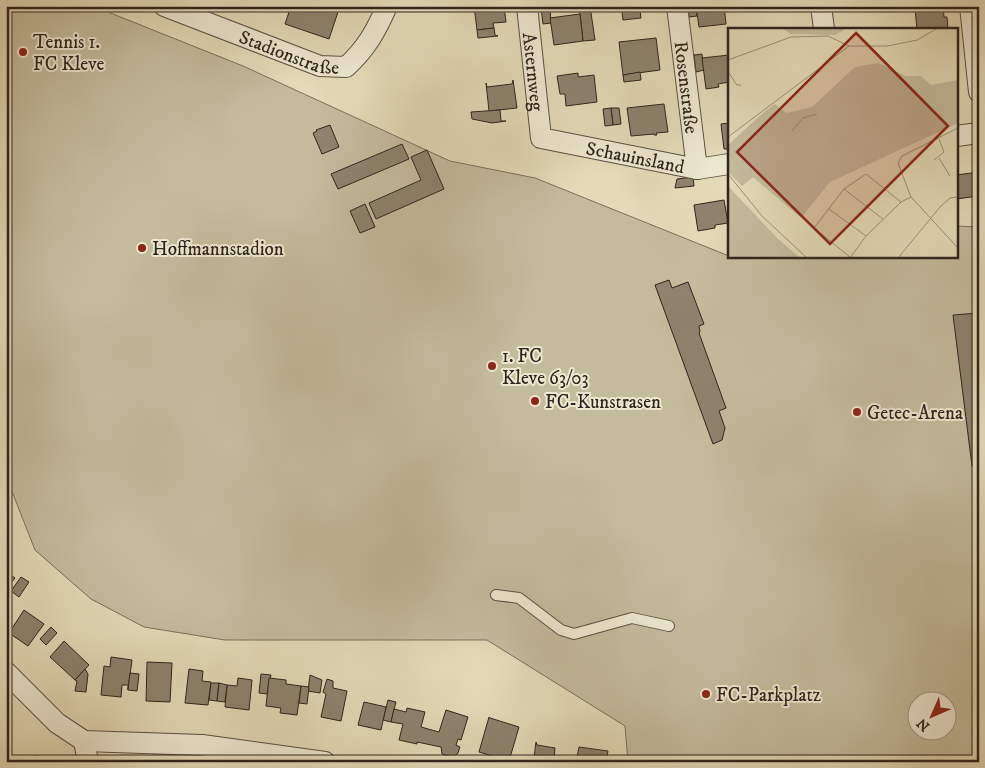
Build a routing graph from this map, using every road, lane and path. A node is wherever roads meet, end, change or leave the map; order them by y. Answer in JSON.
{"nodes":[{"id":1,"x":164,"y":6,"type":"edge"},
{"id":2,"x":387,"y":6,"type":"edge"},
{"id":3,"x":527,"y":6,"type":"edge"},
{"id":4,"x":678,"y":6,"type":"edge"},
{"id":5,"x":821,"y":6,"type":"edge"},
{"id":6,"x":970,"y":6,"type":"edge"},
{"id":7,"x":824,"y":28,"type":"edge"},
{"id":8,"x":979,"y":92,"type":"edge"},
{"id":9,"x":979,"y":134,"type":"edge"},
{"id":10,"x":958,"y":136,"type":"edge"},
{"id":11,"x":541,"y":138,"type":"joint"},
{"id":12,"x":728,"y":164,"type":"edge"},
{"id":13,"x":697,"y":169,"type":"junction"},
{"id":14,"x":496,"y":595,"type":"dead end"},
{"id":15,"x":669,"y":626,"type":"dead end"},
{"id":16,"x":6,"y":672,"type":"edge"},
{"id":17,"x":84,"y":742,"type":"junction"},
{"id":18,"x":88,"y":762,"type":"edge"},
{"id":19,"x":325,"y":762,"type":"edge"}],
"edges":[{"from":1,"to":2,"type":"street","name":"Stadionstraße"},
{"from":3,"to":11,"type":"street","name":"Asternweg"},
{"from":4,"to":13,"type":"street","name":"Rosenstraße"},
{"from":5,"to":7,"type":"street"},
{"from":6,"to":8,"type":"street"},
{"from":9,"to":10,"type":"street"},
{"from":11,"to":13,"type":"street","name":"Schauinsland"},
{"from":12,"to":13,"type":"street","name":"Schauinsland"},
{"from":14,"to":15,"type":"lane"},
{"from":16,"to":17,"type":"street"},
{"from":17,"to":18,"type":"street"},
{"from":17,"to":19,"type":"street"}]}
